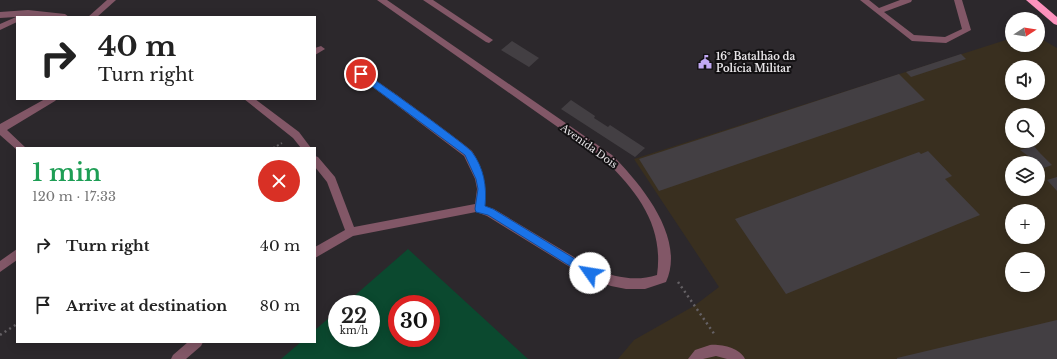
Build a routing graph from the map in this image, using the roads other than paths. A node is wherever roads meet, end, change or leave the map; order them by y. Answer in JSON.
{"nodes":[{"id":1,"x":112,"y":0,"type":"edge"},
{"id":2,"x":381,"y":0,"type":"edge"},
{"id":3,"x":427,"y":0,"type":"edge"},
{"id":4,"x":864,"y":0,"type":"edge"},
{"id":5,"x":908,"y":0,"type":"edge"},
{"id":6,"x":958,"y":0,"type":"edge"},
{"id":7,"x":1031,"y":0,"type":"edge"},
{"id":8,"x":878,"y":11,"type":"junction"},
{"id":9,"x":0,"y":15,"type":"edge"},
{"id":10,"x":25,"y":15,"type":"edge"},
{"id":11,"x":45,"y":16,"type":"edge"},
{"id":12,"x":93,"y":16,"type":"edge"},
{"id":13,"x":16,"y":19,"type":"edge"},
{"id":14,"x":1057,"y":22,"type":"edge"},
{"id":15,"x":0,"y":27,"type":"edge"},
{"id":16,"x":490,"y":40,"type":"dead end"},
{"id":17,"x":361,"y":74,"type":"dead end"},
{"id":18,"x":50,"y":100,"type":"edge"},
{"id":19,"x":250,"y":100,"type":"edge"},
{"id":20,"x":0,"y":129,"type":"edge"},
{"id":21,"x":20,"y":147,"type":"edge"},
{"id":22,"x":305,"y":147,"type":"edge"},
{"id":23,"x":316,"y":161,"type":"edge"},
{"id":24,"x":480,"y":209,"type":"junction"},
{"id":25,"x":351,"y":232,"type":"junction"},
{"id":26,"x":316,"y":252,"type":"edge"},
{"id":27,"x":16,"y":255,"type":"edge"},
{"id":28,"x":0,"y":267,"type":"edge"},
{"id":29,"x":196,"y":343,"type":"edge"},
{"id":30,"x":177,"y":359,"type":"edge"},
{"id":31,"x":694,"y":359,"type":"edge"},
{"id":32,"x":739,"y":359,"type":"edge"}],
"edges":[{"from":1,"to":12,"type":"street"},
{"from":2,"to":24,"type":"street","name":"Avenida Dois"},
{"from":3,"to":16,"type":"street"},
{"from":4,"to":8,"type":"street"},
{"from":5,"to":8,"type":"street"},
{"from":6,"to":8,"type":"street"},
{"from":7,"to":14,"type":"highway"},
{"from":9,"to":10,"type":"street"},
{"from":10,"to":11,"type":"street"},
{"from":13,"to":15,"type":"street"},
{"from":17,"to":24,"type":"street"},
{"from":18,"to":20,"type":"street"},
{"from":19,"to":22,"type":"street"},
{"from":20,"to":21,"type":"street"},
{"from":23,"to":25,"type":"street"},
{"from":24,"to":25,"type":"street"},
{"from":25,"to":26,"type":"street"},
{"from":27,"to":28,"type":"street"},
{"from":29,"to":30,"type":"street"},
{"from":31,"to":32,"type":"street"}]}
